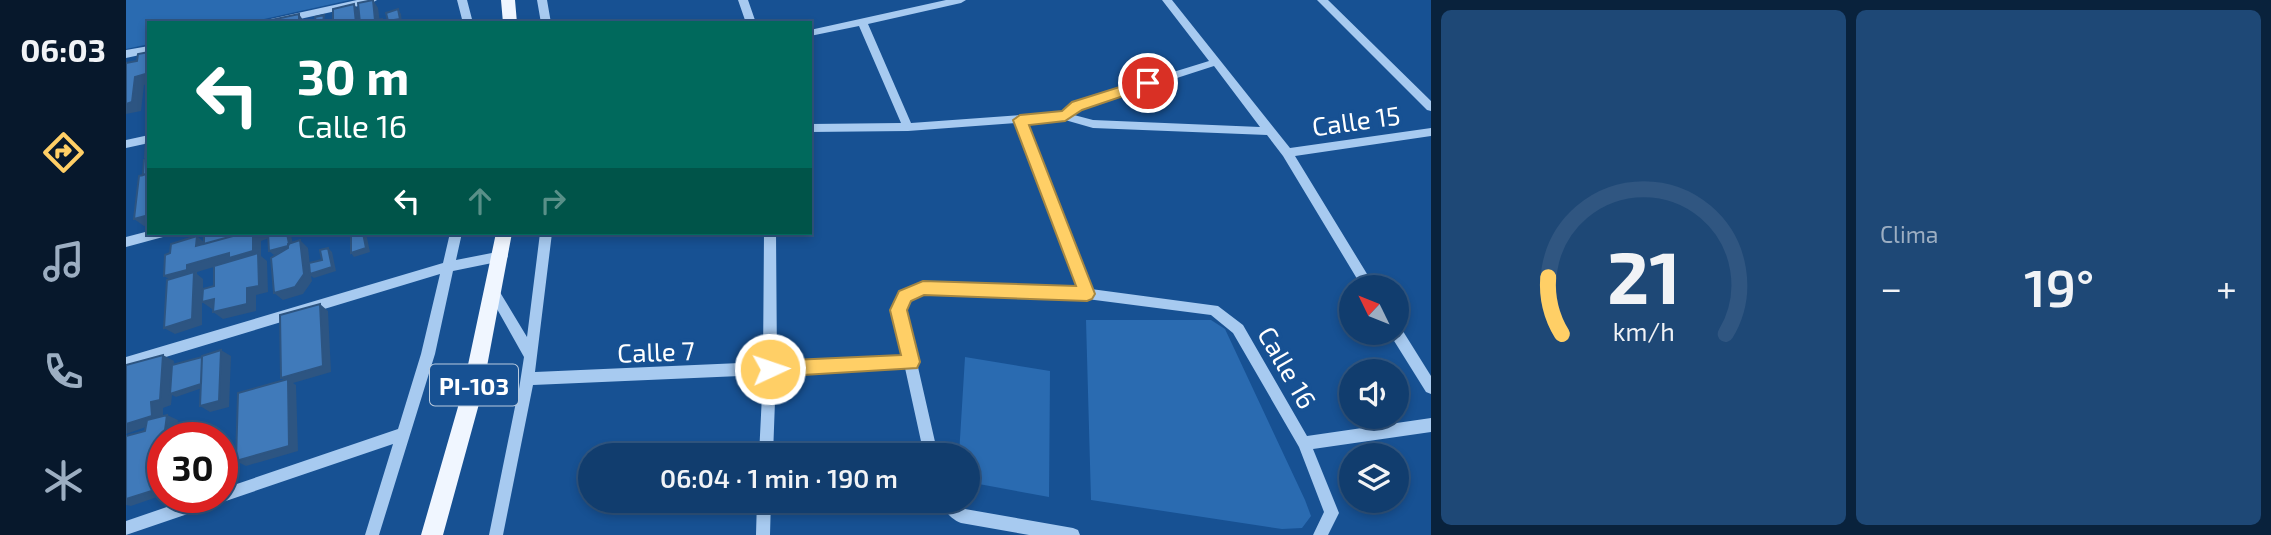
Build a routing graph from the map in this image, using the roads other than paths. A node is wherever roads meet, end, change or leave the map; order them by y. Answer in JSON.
{"nodes":[{"id":1,"x":372,"y":0,"type":"edge"},
{"id":2,"x":462,"y":0,"type":"edge"},
{"id":3,"x":508,"y":0,"type":"edge"},
{"id":4,"x":542,"y":0,"type":"edge"},
{"id":5,"x":743,"y":0,"type":"edge"},
{"id":6,"x":961,"y":0,"type":"edge"},
{"id":7,"x":1170,"y":0,"type":"edge"},
{"id":8,"x":1322,"y":0,"type":"edge"},
{"id":9,"x":275,"y":21,"type":"edge"},
{"id":10,"x":467,"y":21,"type":"edge"},
{"id":11,"x":510,"y":21,"type":"edge"},
{"id":12,"x":546,"y":21,"type":"edge"},
{"id":13,"x":750,"y":21,"type":"edge"},
{"id":14,"x":862,"y":22,"type":"junction"},
{"id":15,"x":812,"y":33,"type":"edge"},
{"id":16,"x":147,"y":49,"type":"edge"},
{"id":17,"x":126,"y":54,"type":"edge"},
{"id":18,"x":1216,"y":62,"type":"junction"},
{"id":19,"x":1431,"y":107,"type":"edge"},
{"id":20,"x":1065,"y":116,"type":"junction"},
{"id":21,"x":1020,"y":120,"type":"junction"},
{"id":22,"x":908,"y":127,"type":"junction"},
{"id":23,"x":812,"y":128,"type":"edge"},
{"id":24,"x":1268,"y":131,"type":"junction"},
{"id":25,"x":1431,"y":132,"type":"edge"},
{"id":26,"x":147,"y":139,"type":"edge"},
{"id":27,"x":126,"y":144,"type":"edge"},
{"id":28,"x":1287,"y":153,"type":"junction"},
{"id":29,"x":152,"y":235,"type":"edge"},
{"id":30,"x":456,"y":235,"type":"edge"},
{"id":31,"x":504,"y":235,"type":"edge"},
{"id":32,"x":546,"y":235,"type":"edge"},
{"id":33,"x":770,"y":235,"type":"edge"},
{"id":34,"x":126,"y":242,"type":"edge"},
{"id":35,"x":502,"y":256,"type":"junction"},
{"id":36,"x":450,"y":266,"type":"junction"},
{"id":37,"x":1362,"y":275,"type":"edge"},
{"id":38,"x":494,"y":293,"type":"junction"},
{"id":39,"x":1087,"y":294,"type":"junction"},
{"id":40,"x":1404,"y":345,"type":"edge"},
{"id":41,"x":531,"y":358,"type":"junction"},
{"id":42,"x":911,"y":362,"type":"junction"},
{"id":43,"x":126,"y":363,"type":"edge"},
{"id":44,"x":770,"y":369,"type":"junction"},
{"id":45,"x":528,"y":379,"type":"junction"},
{"id":46,"x":1431,"y":388,"type":"edge"},
{"id":47,"x":472,"y":393,"type":"junction"},
{"id":48,"x":525,"y":396,"type":"junction"},
{"id":49,"x":1431,"y":425,"type":"edge"},
{"id":50,"x":405,"y":433,"type":"junction"},
{"id":51,"x":767,"y":443,"type":"edge"},
{"id":52,"x":928,"y":443,"type":"edge"},
{"id":53,"x":1304,"y":443,"type":"junction"},
{"id":54,"x":238,"y":490,"type":"edge"},
{"id":55,"x":170,"y":513,"type":"edge"},
{"id":56,"x":764,"y":513,"type":"edge"},
{"id":57,"x":958,"y":513,"type":"edge"},
{"id":58,"x":126,"y":528,"type":"edge"},
{"id":59,"x":372,"y":535,"type":"edge"},
{"id":60,"x":432,"y":535,"type":"edge"},
{"id":61,"x":496,"y":535,"type":"edge"},
{"id":62,"x":763,"y":535,"type":"edge"},
{"id":63,"x":1073,"y":535,"type":"edge"},
{"id":64,"x":1320,"y":535,"type":"edge"}],
"edges":[{"from":1,"to":9,"type":"street"},
{"from":2,"to":10,"type":"street"},
{"from":3,"to":11,"type":"main road"},
{"from":4,"to":12,"type":"street"},
{"from":5,"to":13,"type":"street"},
{"from":6,"to":14,"type":"street"},
{"from":7,"to":18,"type":"street"},
{"from":8,"to":19,"type":"street"},
{"from":14,"to":15,"type":"street"},
{"from":14,"to":22,"type":"street"},
{"from":16,"to":17,"type":"street"},
{"from":18,"to":20,"type":"street"},
{"from":18,"to":24,"type":"street"},
{"from":20,"to":21,"type":"street"},
{"from":20,"to":24,"type":"street"},
{"from":21,"to":22,"type":"street"},
{"from":21,"to":39,"type":"street"},
{"from":22,"to":23,"type":"street"},
{"from":24,"to":28,"type":"street"},
{"from":25,"to":28,"type":"street","name":"Calle 15"},
{"from":26,"to":27,"type":"street"},
{"from":28,"to":37,"type":"street"},
{"from":29,"to":34,"type":"street"},
{"from":30,"to":36,"type":"street"},
{"from":31,"to":35,"type":"main road","number":"PI-103"},
{"from":32,"to":41,"type":"street"},
{"from":33,"to":44,"type":"street"},
{"from":35,"to":36,"type":"street"},
{"from":35,"to":38,"type":"main road","number":"PI-103"},
{"from":36,"to":43,"type":"street"},
{"from":36,"to":50,"type":"street"},
{"from":38,"to":41,"type":"street"},
{"from":38,"to":47,"type":"main road","number":"PI-103"},
{"from":39,"to":42,"type":"street"},
{"from":39,"to":53,"type":"street","name":"Calle 16"},
{"from":40,"to":46,"type":"street"},
{"from":41,"to":45,"type":"street"},
{"from":42,"to":44,"type":"street","name":"Calle 7"},
{"from":42,"to":52,"type":"street"},
{"from":44,"to":45,"type":"street","name":"Calle 7"},
{"from":44,"to":51,"type":"street"},
{"from":45,"to":48,"type":"street"},
{"from":47,"to":48,"type":"street"},
{"from":47,"to":60,"type":"main road","number":"PI-103"},
{"from":48,"to":61,"type":"street"},
{"from":49,"to":53,"type":"street"},
{"from":50,"to":54,"type":"street"},
{"from":50,"to":59,"type":"street"},
{"from":53,"to":64,"type":"street","name":"Calle 16"},
{"from":55,"to":58,"type":"street"},
{"from":56,"to":62,"type":"street"},
{"from":57,"to":63,"type":"street"}]}
